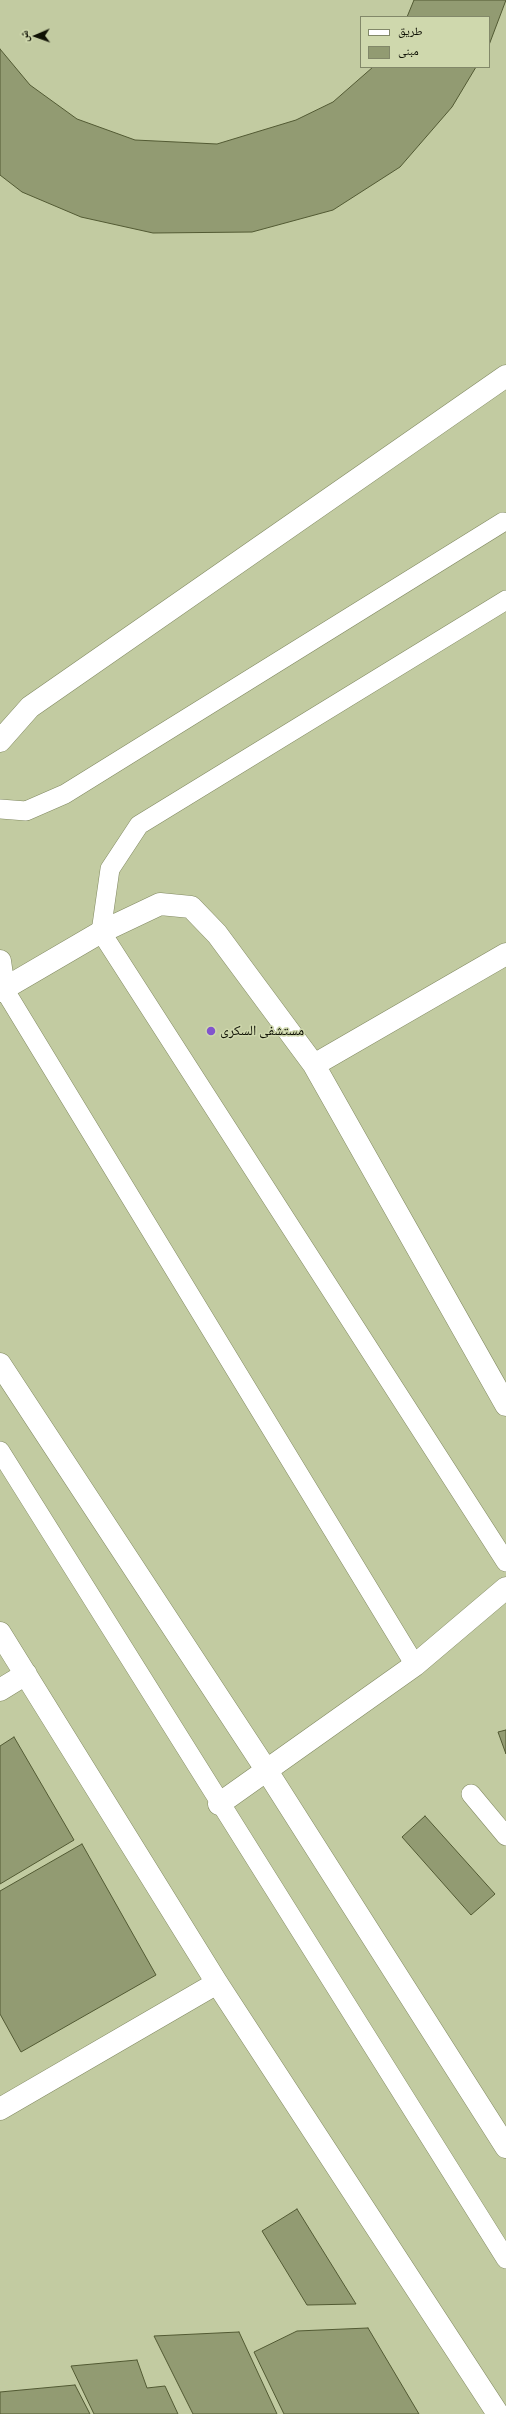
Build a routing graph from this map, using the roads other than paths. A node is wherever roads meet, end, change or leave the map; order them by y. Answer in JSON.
{"nodes":[{"id":1,"x":506,"y":376,"type":"edge"},
{"id":2,"x":503,"y":522,"type":"dead end"},
{"id":3,"x":506,"y":600,"type":"edge"},
{"id":4,"x":0,"y":741,"type":"edge"},
{"id":5,"x":0,"y":809,"type":"edge"},
{"id":6,"x":101,"y":932,"type":"junction"},
{"id":7,"x":506,"y":954,"type":"edge"},
{"id":8,"x":0,"y":961,"type":"edge"},
{"id":9,"x":2,"y":990,"type":"edge"},
{"id":10,"x":314,"y":1065,"type":"junction"},
{"id":11,"x":0,"y":1364,"type":"edge"},
{"id":12,"x":498,"y":1374,"type":"edge"},
{"id":13,"x":506,"y":1405,"type":"edge"},
{"id":14,"x":0,"y":1451,"type":"edge"},
{"id":15,"x":506,"y":1562,"type":"edge"},
{"id":16,"x":506,"y":1588,"type":"edge"},
{"id":17,"x":0,"y":1633,"type":"edge"},
{"id":18,"x":415,"y":1665,"type":"junction"},
{"id":19,"x":26,"y":1674,"type":"junction"},
{"id":20,"x":0,"y":1690,"type":"edge"},
{"id":21,"x":267,"y":1771,"type":"junction"},
{"id":22,"x":471,"y":1794,"type":"dead end"},
{"id":23,"x":219,"y":1804,"type":"junction"},
{"id":24,"x":506,"y":1836,"type":"edge"},
{"id":25,"x":218,"y":1983,"type":"junction"},
{"id":26,"x":0,"y":2109,"type":"edge"},
{"id":27,"x":506,"y":2147,"type":"edge"},
{"id":28,"x":506,"y":2259,"type":"edge"},
{"id":29,"x":498,"y":2414,"type":"edge"}],
"edges":[{"from":1,"to":4,"type":"street"},
{"from":2,"to":5,"type":"lane"},
{"from":3,"to":6,"type":"lane"},
{"from":6,"to":9,"type":"street"},
{"from":6,"to":10,"type":"street"},
{"from":6,"to":15,"type":"lane"},
{"from":7,"to":10,"type":"street"},
{"from":8,"to":9,"type":"street"},
{"from":9,"to":18,"type":"lane"},
{"from":10,"to":12,"type":"street"},
{"from":11,"to":21,"type":"street"},
{"from":12,"to":13,"type":"street"},
{"from":14,"to":23,"type":"lane"},
{"from":16,"to":18,"type":"street"},
{"from":17,"to":19,"type":"street"},
{"from":18,"to":21,"type":"street"},
{"from":19,"to":20,"type":"street"},
{"from":19,"to":25,"type":"street"},
{"from":21,"to":23,"type":"street"},
{"from":21,"to":27,"type":"street"},
{"from":22,"to":24,"type":"lane"},
{"from":23,"to":28,"type":"lane"},
{"from":25,"to":26,"type":"street"},
{"from":25,"to":29,"type":"street"}]}
